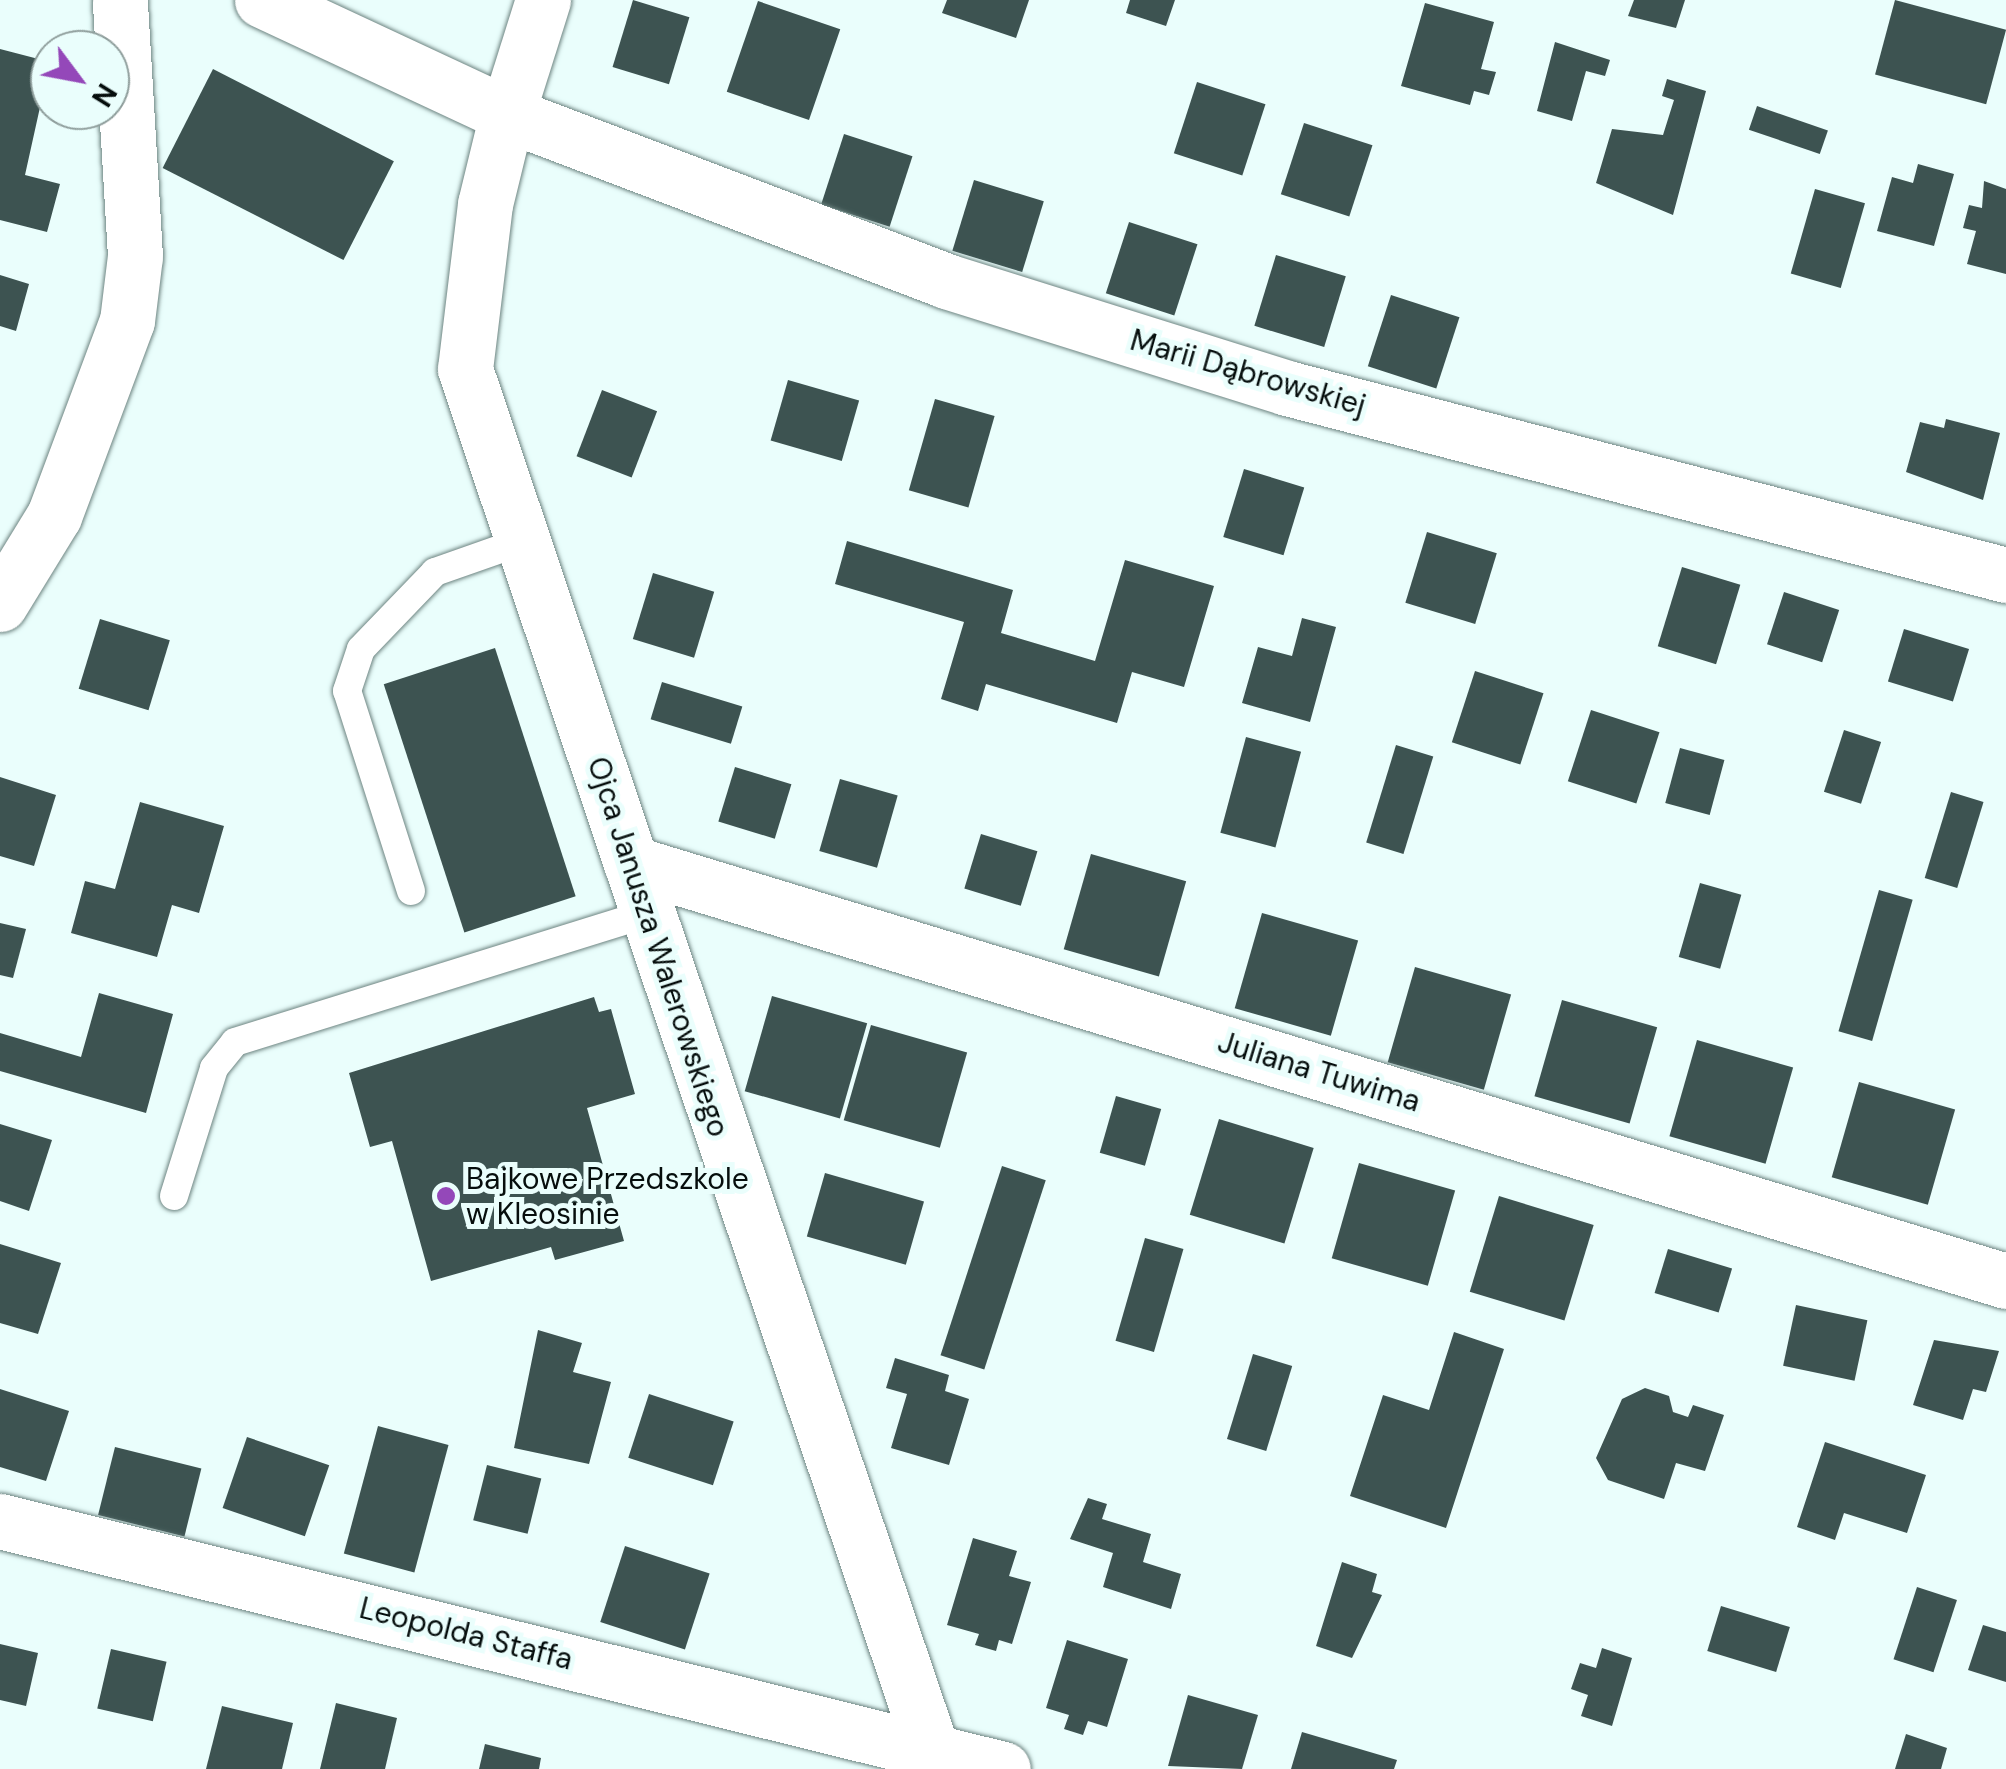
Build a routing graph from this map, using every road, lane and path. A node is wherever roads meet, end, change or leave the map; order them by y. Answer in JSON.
{"nodes":[{"id":1,"x":120,"y":0,"type":"edge"},
{"id":2,"x":262,"y":0,"type":"edge"},
{"id":3,"x":543,"y":0,"type":"edge"},
{"id":4,"x":508,"y":114,"type":"junction"},
{"id":5,"x":523,"y":540,"type":"junction"},
{"id":6,"x":2006,"y":575,"type":"edge"},
{"id":7,"x":0,"y":604,"type":"edge"},
{"id":8,"x":631,"y":862,"type":"junction"},
{"id":9,"x":412,"y":891,"type":"dead end"},
{"id":10,"x":647,"y":914,"type":"junction"},
{"id":11,"x":174,"y":1196,"type":"dead end"},
{"id":12,"x":2006,"y":1281,"type":"edge"},
{"id":13,"x":0,"y":1521,"type":"edge"},
{"id":14,"x":934,"y":1758,"type":"edge"},
{"id":15,"x":1004,"y":1769,"type":"edge"}],
"edges":[{"from":1,"to":7,"type":"street"},
{"from":2,"to":4,"type":"street","name":"Marii Dąbrowskiej"},
{"from":3,"to":4,"type":"street","name":"Ojca Janusza Walerowskiego"},
{"from":4,"to":5,"type":"street","name":"Ojca Janusza Walerowskiego"},
{"from":4,"to":6,"type":"street","name":"Marii Dąbrowskiej"},
{"from":5,"to":8,"type":"street","name":"Ojca Janusza Walerowskiego"},
{"from":5,"to":9,"type":"lane"},
{"from":8,"to":10,"type":"street","name":"Ojca Janusza Walerowskiego"},
{"from":8,"to":12,"type":"street","name":"Juliana Tuwima"},
{"from":10,"to":11,"type":"lane"},
{"from":10,"to":14,"type":"street","name":"Ojca Janusza Walerowskiego"},
{"from":13,"to":14,"type":"street","name":"Leopolda Staffa"},
{"from":14,"to":15,"type":"street","name":"Leopolda Staffa"}]}
